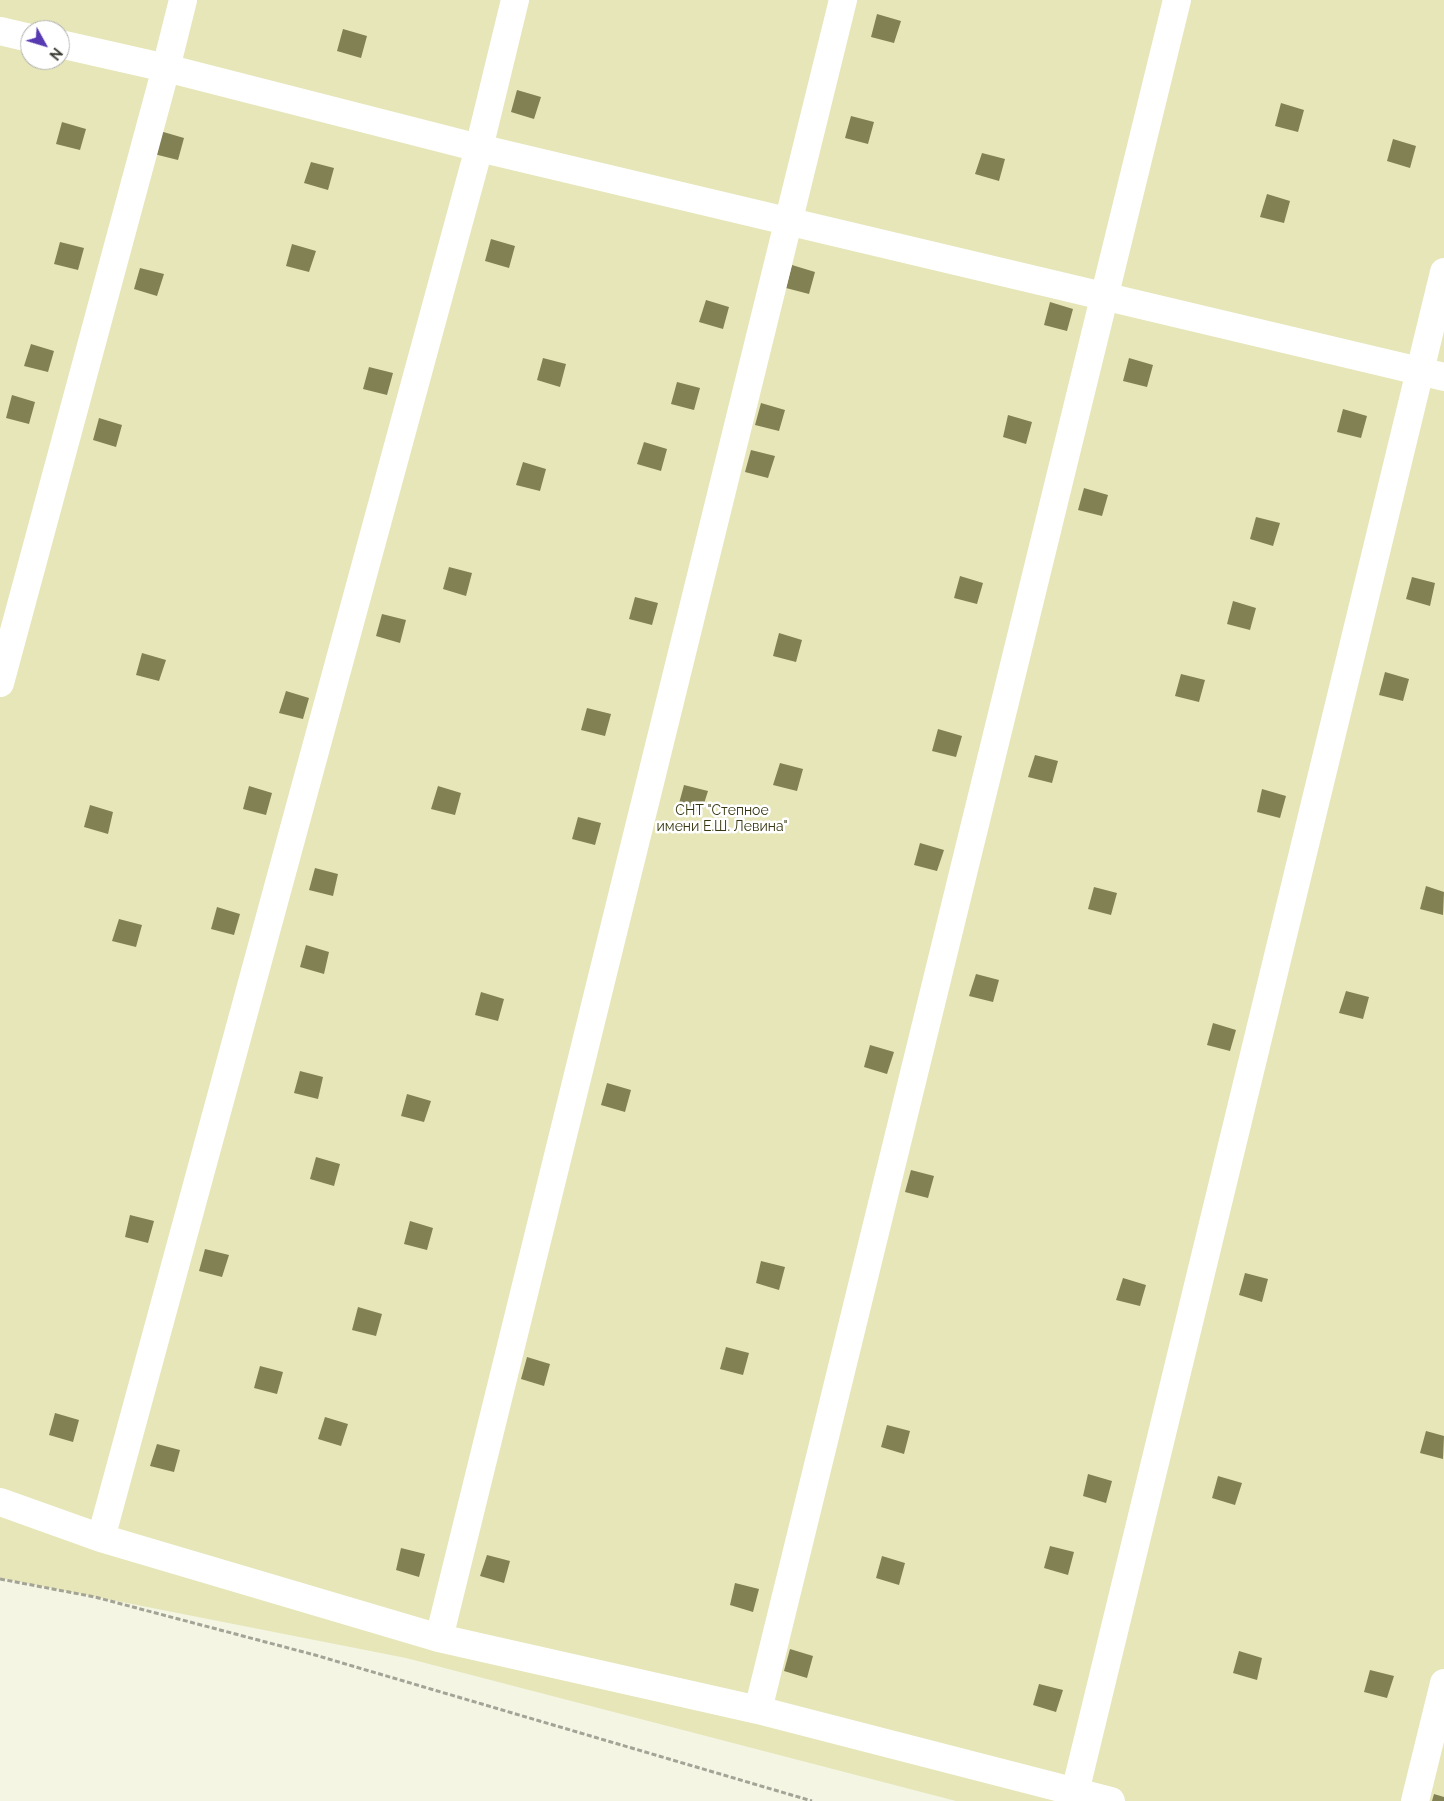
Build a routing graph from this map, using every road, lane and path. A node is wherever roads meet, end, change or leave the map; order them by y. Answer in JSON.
{"nodes":[{"id":1,"x":183,"y":0,"type":"edge"},
{"id":2,"x":515,"y":0,"type":"edge"},
{"id":3,"x":843,"y":0,"type":"edge"},
{"id":4,"x":1177,"y":0,"type":"edge"},
{"id":5,"x":0,"y":31,"type":"edge"},
{"id":6,"x":20,"y":36,"type":"edge"},
{"id":7,"x":70,"y":46,"type":"edge"},
{"id":8,"x":166,"y":68,"type":"junction"},
{"id":9,"x":479,"y":148,"type":"junction"},
{"id":10,"x":788,"y":221,"type":"junction"},
{"id":11,"x":1444,"y":272,"type":"edge"},
{"id":12,"x":1103,"y":296,"type":"junction"},
{"id":13,"x":1432,"y":374,"type":"edge"},
{"id":14,"x":0,"y":683,"type":"edge"},
{"id":15,"x":0,"y":1502,"type":"edge"},
{"id":16,"x":101,"y":1538,"type":"junction"},
{"id":17,"x":0,"y":1579,"type":"edge"},
{"id":18,"x":439,"y":1638,"type":"junction"},
{"id":19,"x":1444,"y":1683,"type":"edge"},
{"id":20,"x":758,"y":1710,"type":"junction"},
{"id":21,"x":1075,"y":1792,"type":"junction"},
{"id":22,"x":812,"y":1801,"type":"edge"},
{"id":23,"x":1111,"y":1801,"type":"edge"},
{"id":24,"x":1415,"y":1801,"type":"edge"}],
"edges":[{"from":1,"to":8,"type":"street"},
{"from":2,"to":9,"type":"street"},
{"from":3,"to":10,"type":"street"},
{"from":4,"to":12,"type":"street"},
{"from":5,"to":6,"type":"street"},
{"from":7,"to":8,"type":"street"},
{"from":8,"to":9,"type":"street"},
{"from":8,"to":14,"type":"street"},
{"from":9,"to":10,"type":"street"},
{"from":9,"to":16,"type":"street"},
{"from":10,"to":12,"type":"street"},
{"from":10,"to":18,"type":"street"},
{"from":11,"to":13,"type":"street"},
{"from":12,"to":13,"type":"street"},
{"from":12,"to":20,"type":"street"},
{"from":13,"to":21,"type":"street"},
{"from":15,"to":16,"type":"street"},
{"from":16,"to":18,"type":"street"},
{"from":17,"to":22,"type":"path"},
{"from":18,"to":20,"type":"street"},
{"from":19,"to":24,"type":"street"},
{"from":20,"to":21,"type":"street"},
{"from":21,"to":23,"type":"street"}]}
